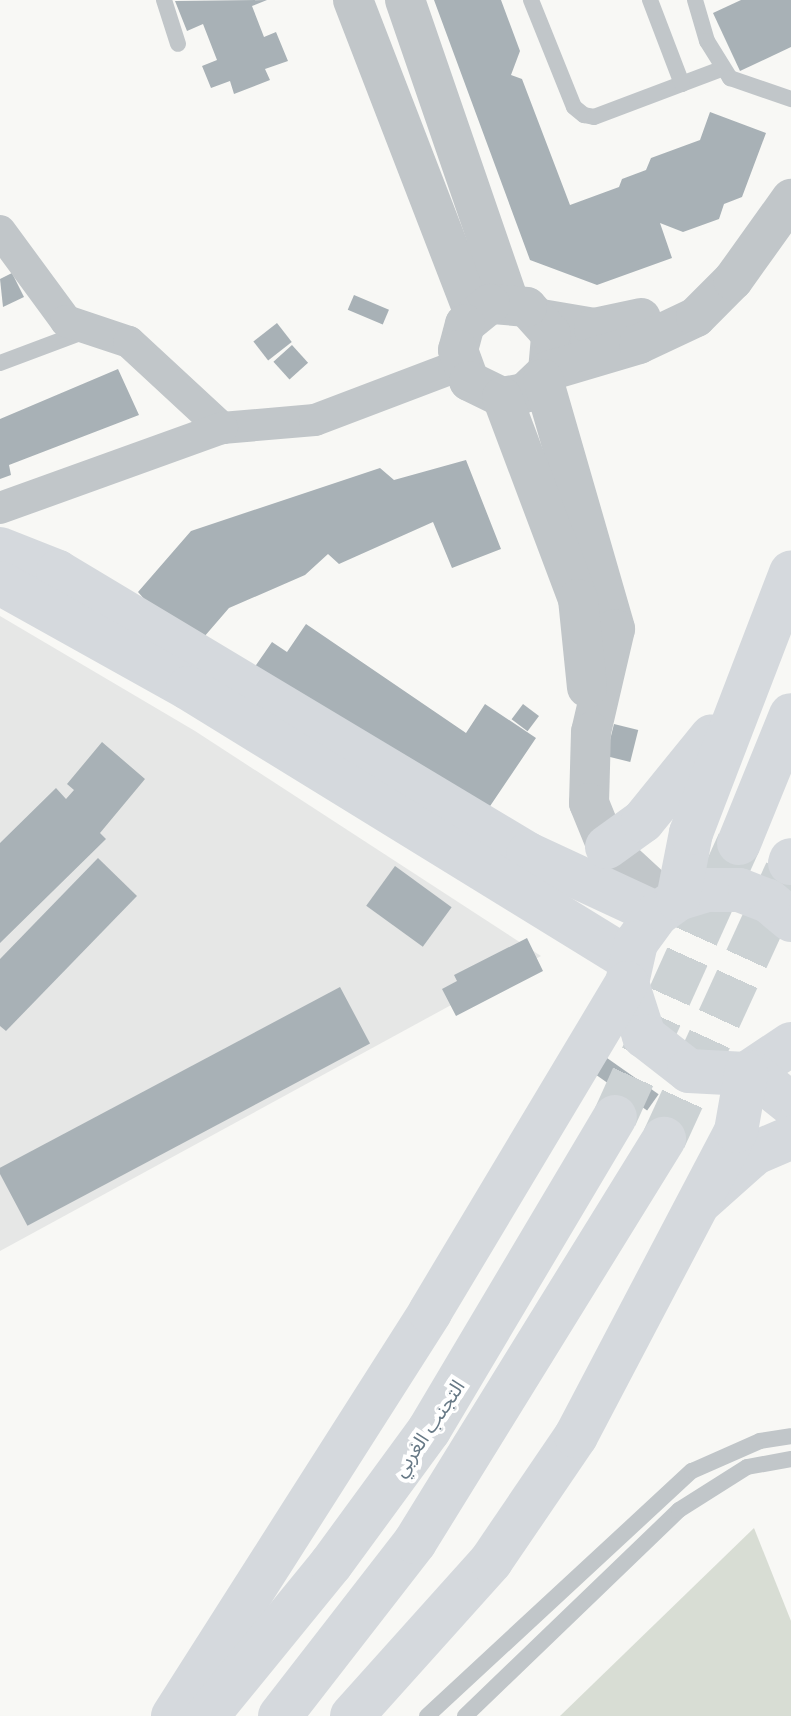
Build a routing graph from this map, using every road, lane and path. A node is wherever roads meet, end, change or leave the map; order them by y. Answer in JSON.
{"nodes":[{"id":1,"x":164,"y":0,"type":"edge"},
{"id":2,"x":353,"y":0,"type":"edge"},
{"id":3,"x":405,"y":0,"type":"edge"},
{"id":4,"x":531,"y":0,"type":"edge"},
{"id":5,"x":650,"y":0,"type":"edge"},
{"id":6,"x":695,"y":0,"type":"edge"},
{"id":7,"x":178,"y":44,"type":"dead end"},
{"id":8,"x":721,"y":69,"type":"junction"},
{"id":9,"x":682,"y":84,"type":"junction"},
{"id":10,"x":791,"y":99,"type":"edge"},
{"id":11,"x":791,"y":199,"type":"edge"},
{"id":12,"x":0,"y":231,"type":"edge"},
{"id":13,"x":733,"y":280,"type":"junction"},
{"id":14,"x":508,"y":311,"type":"junction"},
{"id":15,"x":83,"y":332,"type":"junction"},
{"id":16,"x":0,"y":363,"type":"edge"},
{"id":17,"x":460,"y":365,"type":"junction"},
{"id":18,"x":546,"y":375,"type":"junction"},
{"id":19,"x":502,"y":397,"type":"junction"},
{"id":20,"x":222,"y":428,"type":"junction"},
{"id":21,"x":0,"y":508,"type":"edge"},
{"id":22,"x":0,"y":549,"type":"edge"},
{"id":23,"x":791,"y":573,"type":"edge"},
{"id":24,"x":0,"y":583,"type":"edge"},
{"id":25,"x":739,"y":698,"type":"junction"},
{"id":26,"x":791,"y":715,"type":"edge"},
{"id":27,"x":591,"y":732,"type":"junction"},
{"id":28,"x":739,"y":843,"type":"tunnel mouth"},
{"id":29,"x":607,"y":847,"type":"junction"},
{"id":30,"x":668,"y":906,"type":"junction"},
{"id":31,"x":791,"y":920,"type":"edge"},
{"id":32,"x":629,"y":971,"type":"junction"},
{"id":33,"x":791,"y":1044,"type":"edge"},
{"id":34,"x":748,"y":1073,"type":"junction"},
{"id":35,"x":791,"y":1104,"type":"edge"},
{"id":36,"x":615,"y":1117,"type":"tunnel mouth"},
{"id":37,"x":791,"y":1138,"type":"edge"},
{"id":38,"x":664,"y":1139,"type":"tunnel mouth"},
{"id":39,"x":702,"y":1200,"type":"junction"},
{"id":40,"x":791,"y":1436,"type":"edge"},
{"id":41,"x":791,"y":1459,"type":"edge"},
{"id":42,"x":173,"y":1716,"type":"edge"},
{"id":43,"x":207,"y":1716,"type":"edge"},
{"id":44,"x":280,"y":1716,"type":"edge"},
{"id":45,"x":352,"y":1716,"type":"edge"},
{"id":46,"x":427,"y":1716,"type":"edge"},
{"id":47,"x":465,"y":1716,"type":"edge"}],
"edges":[{"from":1,"to":7,"type":"lane"},
{"from":2,"to":14,"type":"street"},
{"from":3,"to":14,"type":"street"},
{"from":4,"to":9,"type":"lane"},
{"from":5,"to":9,"type":"lane"},
{"from":6,"to":8,"type":"lane"},
{"from":8,"to":9,"type":"lane"},
{"from":8,"to":10,"type":"lane"},
{"from":11,"to":13,"type":"street"},
{"from":12,"to":15,"type":"street"},
{"from":13,"to":14,"type":"street"},
{"from":13,"to":18,"type":"street"},
{"from":14,"to":17,"type":"street"},
{"from":14,"to":18,"type":"street"},
{"from":15,"to":16,"type":"lane"},
{"from":15,"to":20,"type":"street"},
{"from":17,"to":19,"type":"street"},
{"from":17,"to":20,"type":"street"},
{"from":18,"to":19,"type":"street"},
{"from":18,"to":27,"type":"street"},
{"from":19,"to":27,"type":"street"},
{"from":20,"to":21,"type":"street"},
{"from":22,"to":30,"type":"main road"},
{"from":23,"to":25,"type":"main road"},
{"from":24,"to":32,"type":"main road"},
{"from":25,"to":29,"type":"main road"},
{"from":25,"to":30,"type":"main road"},
{"from":26,"to":28,"type":"main road"},
{"from":27,"to":29,"type":"street"},
{"from":29,"to":30,"type":"street"},
{"from":30,"to":31,"type":"main road"},
{"from":30,"to":32,"type":"main road"},
{"from":32,"to":34,"type":"main road"},
{"from":32,"to":42,"type":"main road"},
{"from":33,"to":34,"type":"main road"},
{"from":34,"to":35,"type":"main road"},
{"from":34,"to":39,"type":"main road"},
{"from":36,"to":43,"type":"main road","name":"التجنب الغربي"},
{"from":37,"to":39,"type":"main road"},
{"from":38,"to":44,"type":"main road"},
{"from":39,"to":45,"type":"main road"},
{"from":40,"to":46,"type":"lane"},
{"from":41,"to":47,"type":"lane"}]}
